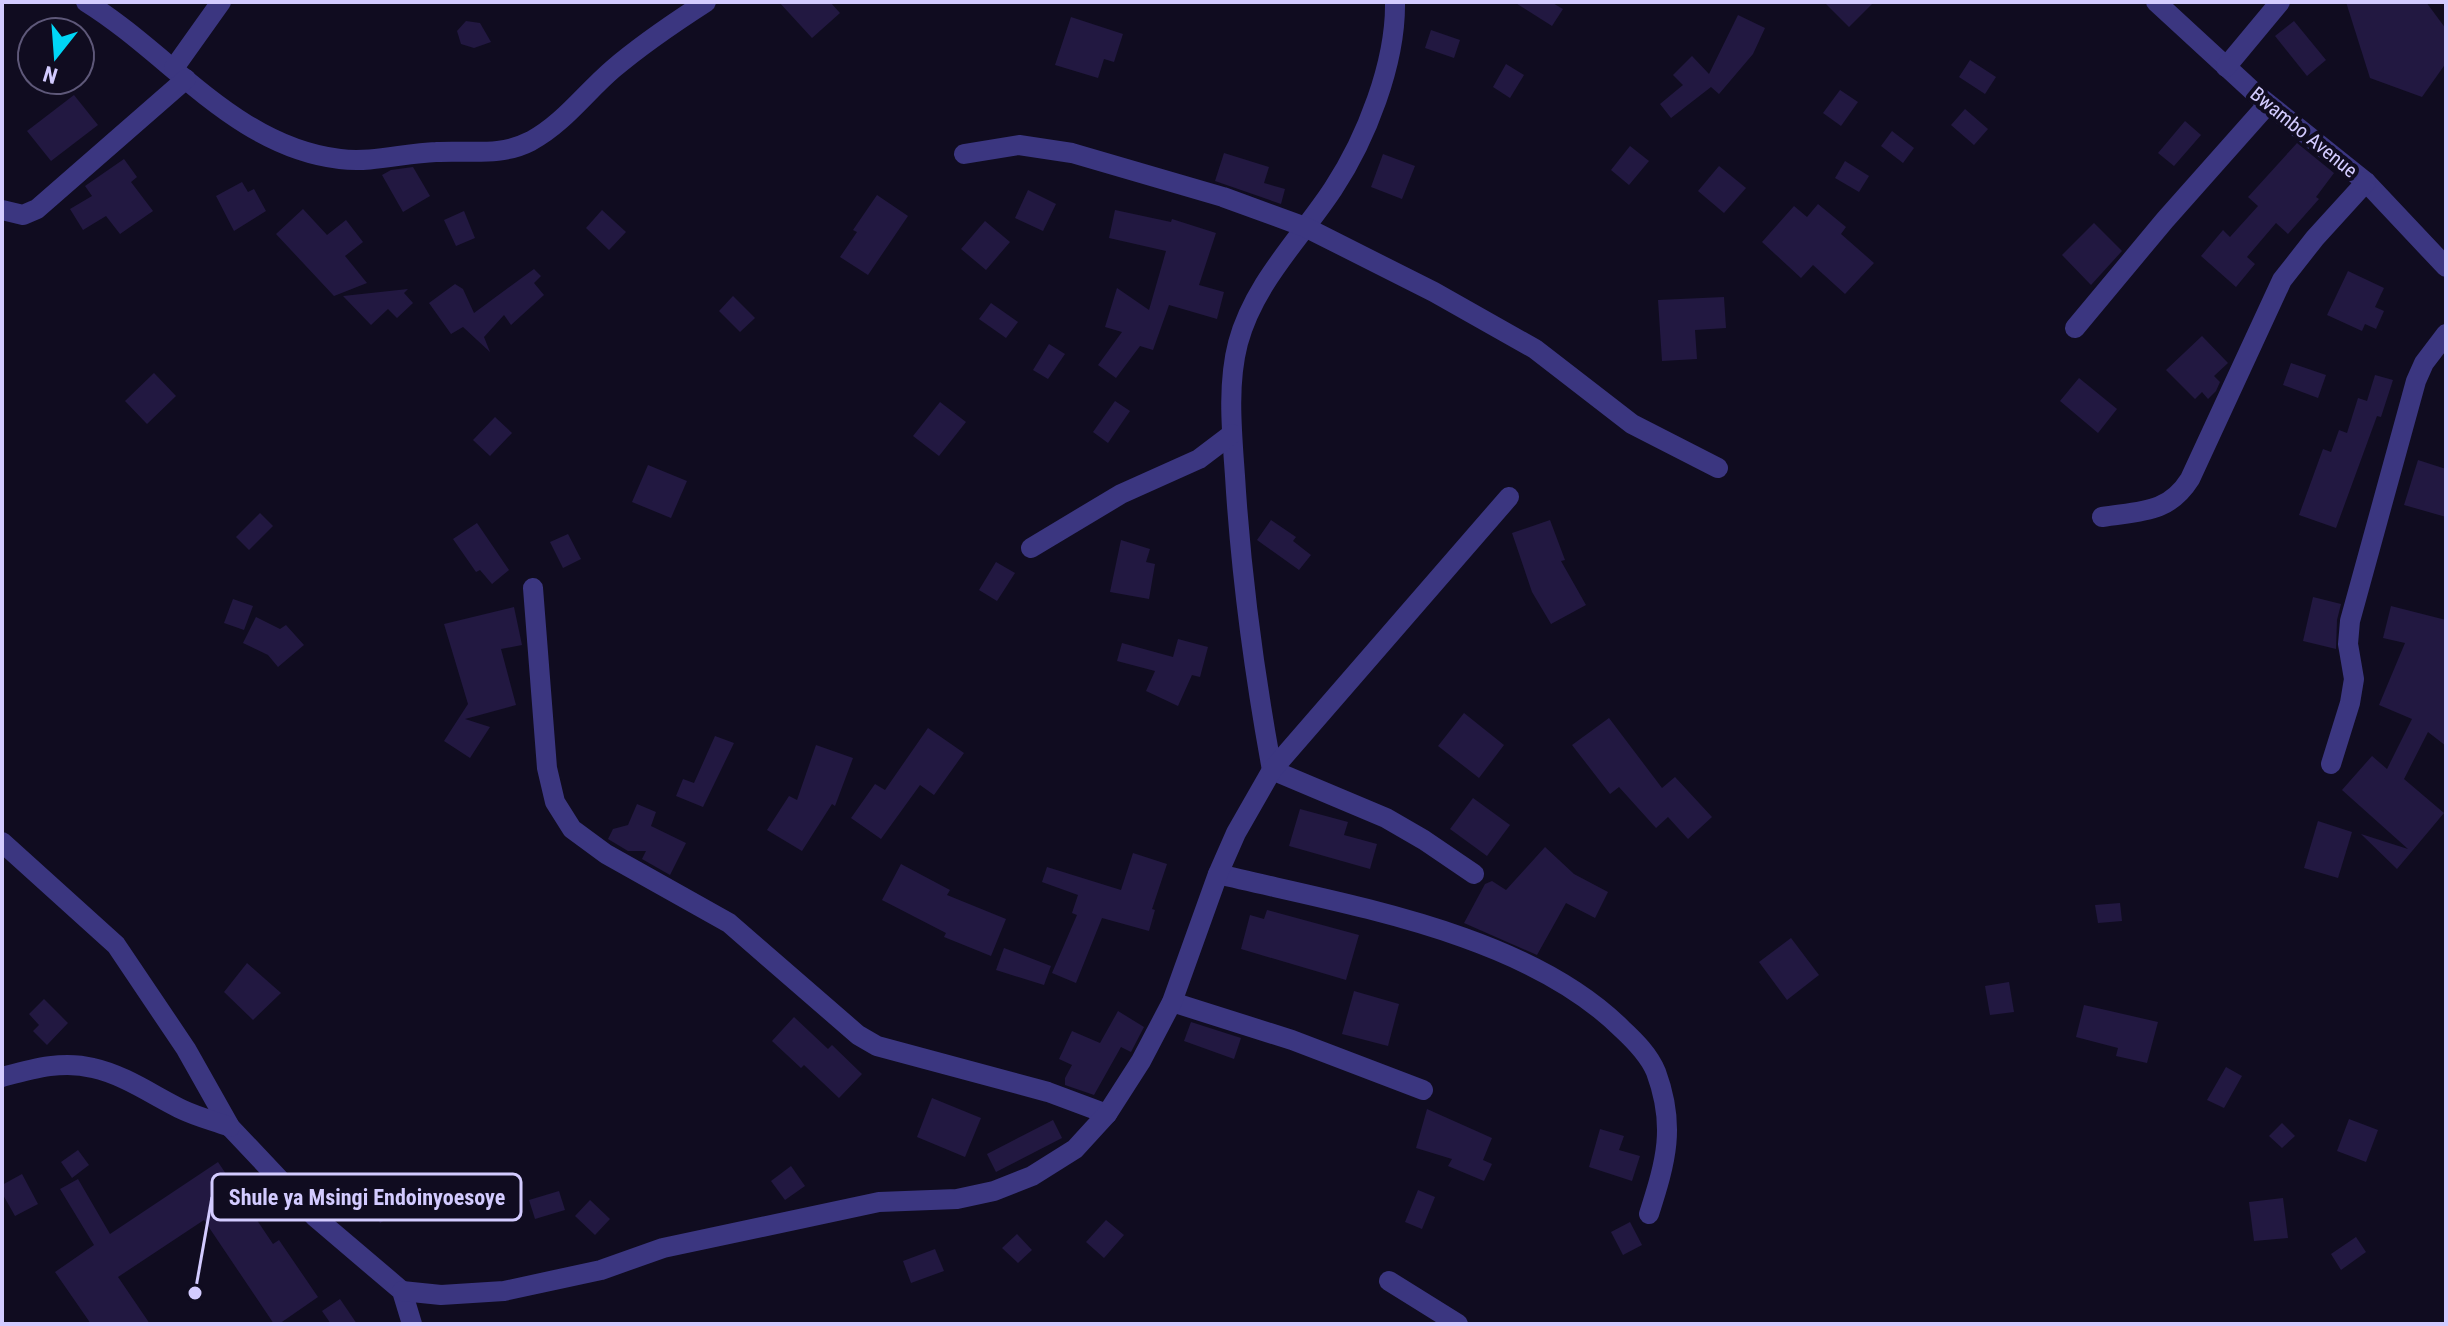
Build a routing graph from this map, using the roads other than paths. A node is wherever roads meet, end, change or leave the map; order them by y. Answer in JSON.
{"nodes":[{"id":1,"x":86,"y":2,"type":"edge"},
{"id":2,"x":221,"y":2,"type":"edge"},
{"id":3,"x":706,"y":2,"type":"edge"},
{"id":4,"x":1395,"y":2,"type":"edge"},
{"id":5,"x":2156,"y":2,"type":"edge"},
{"id":6,"x":2280,"y":2,"type":"edge"},
{"id":7,"x":2226,"y":67,"type":"junction"},
{"id":8,"x":180,"y":74,"type":"junction"},
{"id":9,"x":2268,"y":104,"type":"junction"},
{"id":10,"x":964,"y":154,"type":"dead end"},
{"id":11,"x":2366,"y":182,"type":"junction"},
{"id":12,"x":2,"y":210,"type":"edge"},
{"id":13,"x":1305,"y":227,"type":"junction"},
{"id":14,"x":2446,"y":267,"type":"edge"},
{"id":15,"x":2075,"y":328,"type":"dead end"},
{"id":16,"x":2446,"y":334,"type":"edge"},
{"id":17,"x":1232,"y":434,"type":"junction"},
{"id":18,"x":1718,"y":468,"type":"dead end"},
{"id":19,"x":1509,"y":497,"type":"dead end"},
{"id":20,"x":2102,"y":517,"type":"dead end"},
{"id":21,"x":1031,"y":548,"type":"dead end"},
{"id":22,"x":533,"y":588,"type":"dead end"},
{"id":23,"x":2331,"y":764,"type":"dead end"},
{"id":24,"x":1272,"y":770,"type":"junction"},
{"id":25,"x":2,"y":842,"type":"edge"},
{"id":26,"x":1218,"y":874,"type":"junction"},
{"id":27,"x":1474,"y":874,"type":"dead end"},
{"id":28,"x":1172,"y":1002,"type":"junction"},
{"id":29,"x":2,"y":1077,"type":"edge"},
{"id":30,"x":1423,"y":1090,"type":"dead end"},
{"id":31,"x":1107,"y":1114,"type":"junction"},
{"id":32,"x":230,"y":1127,"type":"junction"},
{"id":33,"x":1649,"y":1214,"type":"dead end"},
{"id":34,"x":1389,"y":1281,"type":"dead end"},
{"id":35,"x":402,"y":1291,"type":"junction"},
{"id":36,"x":412,"y":1324,"type":"edge"},
{"id":37,"x":1458,"y":1324,"type":"edge"}],
"edges":[{"from":1,"to":8,"type":"street"},
{"from":2,"to":8,"type":"street"},
{"from":3,"to":8,"type":"street"},
{"from":4,"to":13,"type":"street"},
{"from":5,"to":7,"type":"street","name":"Bwambo Avenue"},
{"from":6,"to":7,"type":"street"},
{"from":7,"to":9,"type":"street","name":"Bwambo Avenue"},
{"from":8,"to":12,"type":"street"},
{"from":9,"to":11,"type":"street","name":"Bwambo Avenue"},
{"from":9,"to":15,"type":"street"},
{"from":10,"to":13,"type":"street"},
{"from":11,"to":14,"type":"street","name":"Bwambo Avenue"},
{"from":11,"to":20,"type":"street"},
{"from":13,"to":17,"type":"street"},
{"from":13,"to":18,"type":"street"},
{"from":16,"to":23,"type":"street"},
{"from":17,"to":21,"type":"street"},
{"from":17,"to":24,"type":"street"},
{"from":19,"to":24,"type":"street"},
{"from":22,"to":31,"type":"street"},
{"from":24,"to":26,"type":"street"},
{"from":24,"to":27,"type":"street"},
{"from":25,"to":32,"type":"street"},
{"from":26,"to":28,"type":"street"},
{"from":26,"to":33,"type":"street"},
{"from":28,"to":30,"type":"street"},
{"from":28,"to":31,"type":"street"},
{"from":29,"to":32,"type":"street"},
{"from":31,"to":35,"type":"street"},
{"from":32,"to":35,"type":"street"},
{"from":34,"to":37,"type":"street"},
{"from":35,"to":36,"type":"street"}]}
